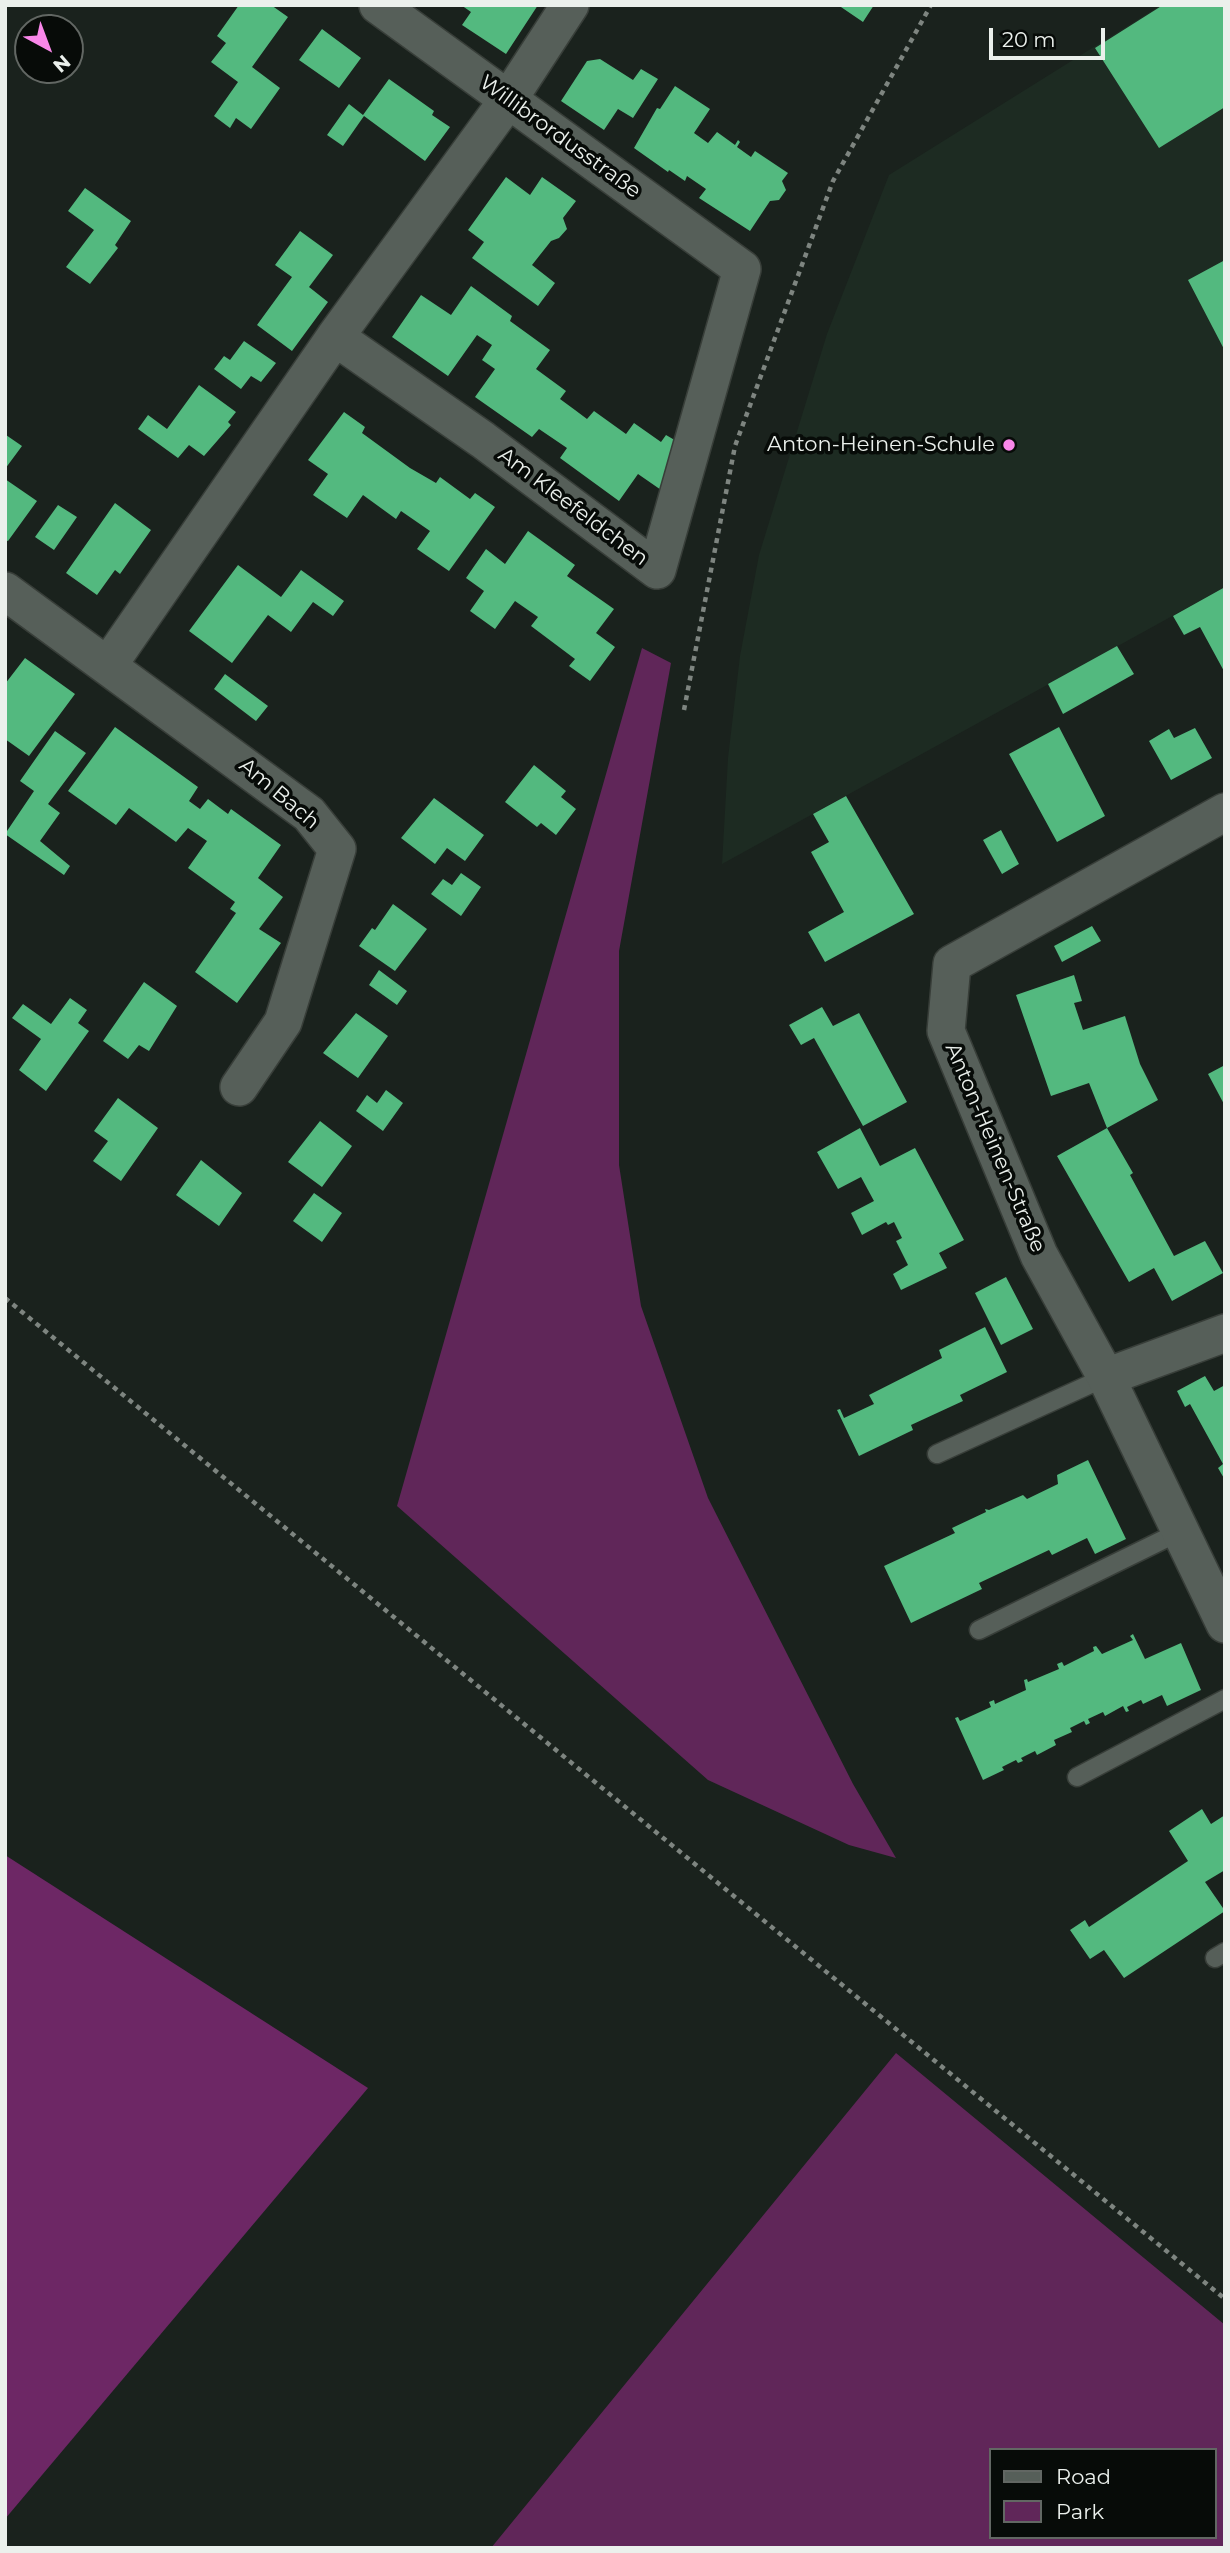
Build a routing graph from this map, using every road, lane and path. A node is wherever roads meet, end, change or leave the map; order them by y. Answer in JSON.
{"nodes":[{"id":1,"x":378,"y":5,"type":"edge"},
{"id":2,"x":570,"y":5,"type":"edge"},
{"id":3,"x":931,"y":5,"type":"edge"},
{"id":4,"x":508,"y":100,"type":"junction"},
{"id":5,"x":741,"y":268,"type":"joint"},
{"id":6,"x":335,"y":337,"type":"junction"},
{"id":7,"x":5,"y":591,"type":"edge"},
{"id":8,"x":109,"y":664,"type":"junction"},
{"id":9,"x":684,"y":710,"type":"dead end"},
{"id":10,"x":1225,"y":812,"type":"edge"},
{"id":11,"x":239,"y":1087,"type":"dead end"},
{"id":12,"x":5,"y":1298,"type":"edge"},
{"id":13,"x":1225,"y":1333,"type":"edge"},
{"id":14,"x":1106,"y":1377,"type":"junction"},
{"id":15,"x":937,"y":1454,"type":"dead end"},
{"id":16,"x":1179,"y":1532,"type":"junction"},
{"id":17,"x":1225,"y":1624,"type":"edge"},
{"id":18,"x":979,"y":1630,"type":"dead end"},
{"id":19,"x":1225,"y":1699,"type":"edge"},
{"id":20,"x":1077,"y":1777,"type":"dead end"},
{"id":21,"x":1225,"y":2299,"type":"edge"}],
"edges":[{"from":1,"to":4,"type":"street","name":"Willibrordusstraße"},
{"from":2,"to":4,"type":"street"},
{"from":3,"to":9,"type":"path"},
{"from":4,"to":5,"type":"street","name":"Willibrordusstraße"},
{"from":4,"to":6,"type":"street"},
{"from":5,"to":6,"type":"street","name":"Am Kleefeldchen"},
{"from":6,"to":8,"type":"street"},
{"from":7,"to":8,"type":"street","name":"Am Bach"},
{"from":8,"to":11,"type":"street","name":"Am Bach"},
{"from":10,"to":14,"type":"street","name":"Anton-Heinen-Straße"},
{"from":12,"to":21,"type":"path"},
{"from":13,"to":14,"type":"street"},
{"from":14,"to":15,"type":"lane"},
{"from":14,"to":16,"type":"street","name":"Anton-Heinen-Straße"},
{"from":16,"to":17,"type":"street","name":"Anton-Heinen-Straße"},
{"from":16,"to":18,"type":"lane"},
{"from":19,"to":20,"type":"lane"}]}
